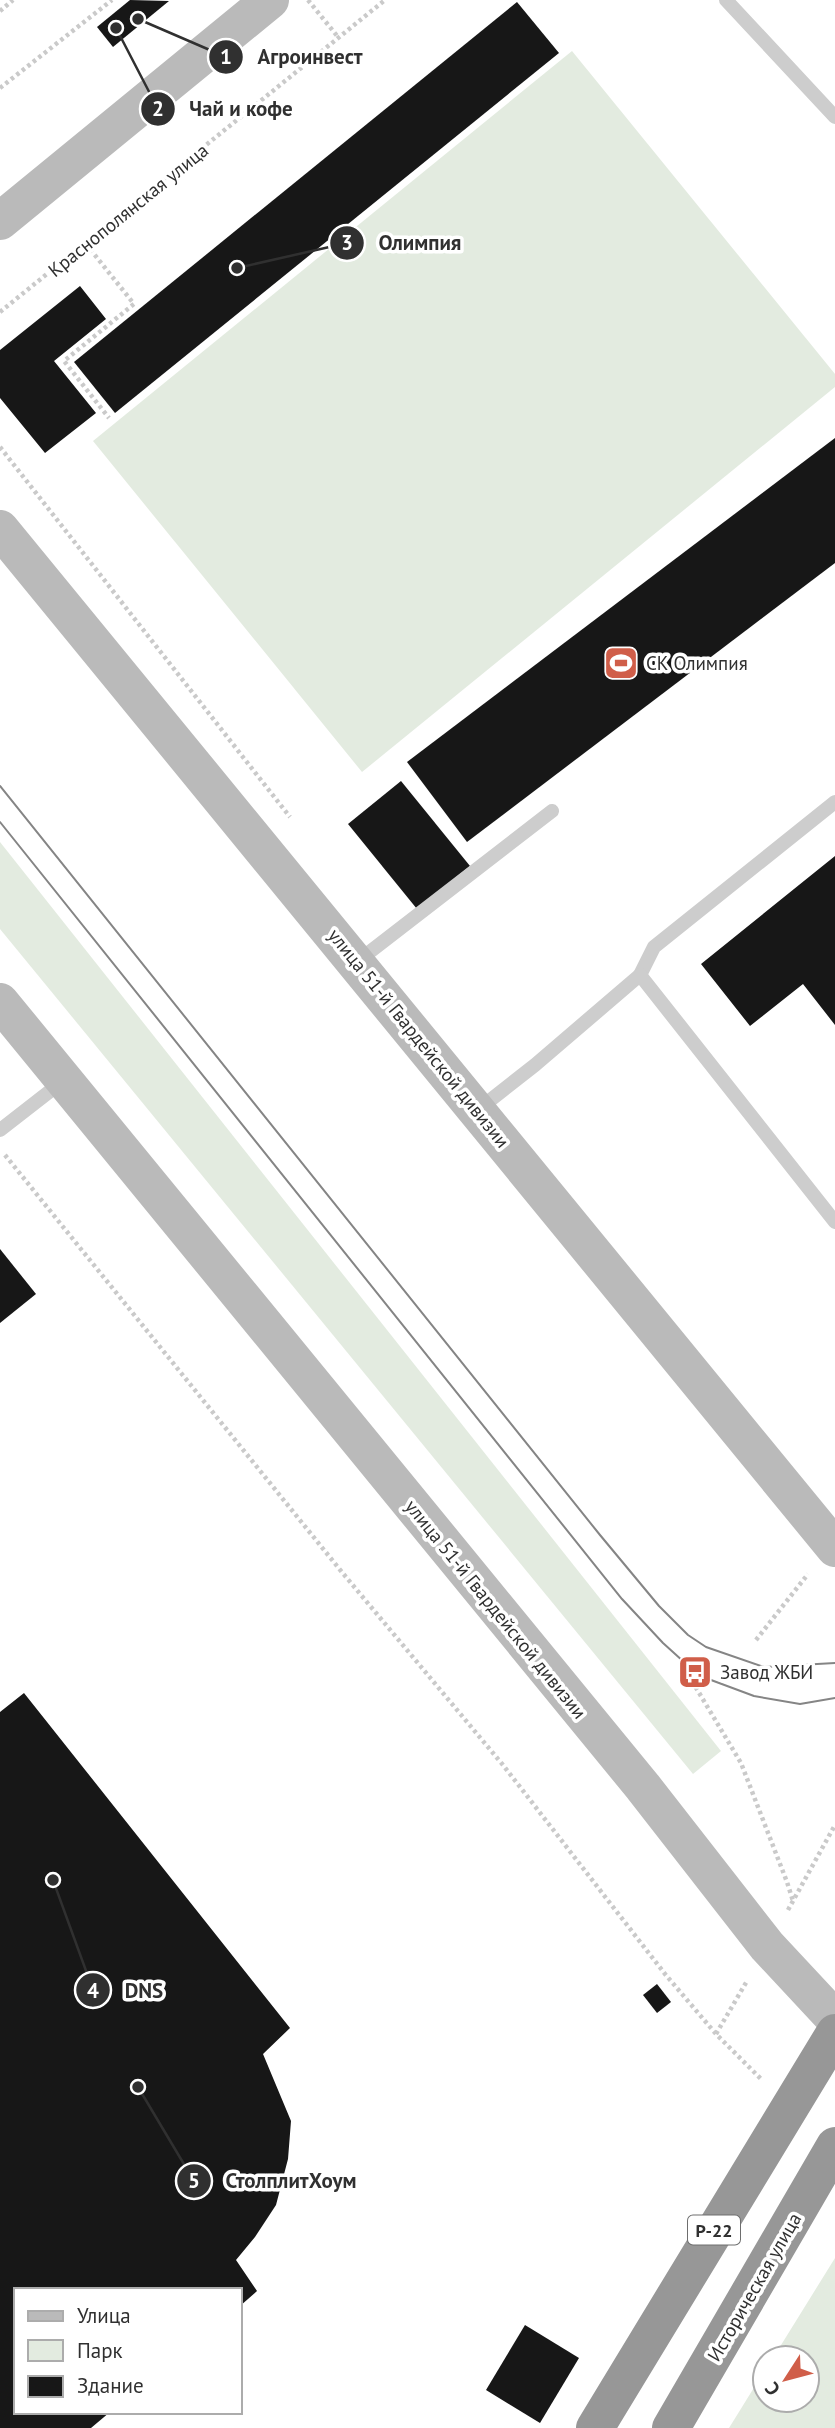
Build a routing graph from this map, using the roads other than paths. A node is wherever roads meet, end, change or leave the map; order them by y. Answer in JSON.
{"nodes":[{"id":1,"x":270,"y":0,"type":"edge"},
{"id":2,"x":726,"y":0,"type":"edge"},
{"id":3,"x":835,"y":117,"type":"edge"},
{"id":4,"x":0,"y":221,"type":"edge"},
{"id":5,"x":0,"y":529,"type":"edge"},
{"id":6,"x":835,"y":802,"type":"edge"},
{"id":7,"x":552,"y":811,"type":"dead end"},
{"id":8,"x":357,"y":962,"type":"junction"},
{"id":9,"x":640,"y":975,"type":"junction"},
{"id":10,"x":0,"y":1002,"type":"edge"},
{"id":11,"x":64,"y":1080,"type":"junction"},
{"id":12,"x":478,"y":1110,"type":"junction"},
{"id":13,"x":0,"y":1130,"type":"edge"},
{"id":14,"x":835,"y":1222,"type":"edge"},
{"id":15,"x":834,"y":1546,"type":"edge"},
{"id":16,"x":835,"y":2019,"type":"edge"},
{"id":17,"x":835,"y":2033,"type":"edge"},
{"id":18,"x":835,"y":2146,"type":"edge"},
{"id":19,"x":594,"y":2428,"type":"edge"},
{"id":20,"x":671,"y":2428,"type":"edge"}],
"edges":[{"from":1,"to":4,"type":"main road"},
{"from":2,"to":3,"type":"lane"},
{"from":5,"to":8,"type":"main road","name":"улица 51-й Гвардейской дивизии"},
{"from":6,"to":9,"type":"lane"},
{"from":7,"to":8,"type":"lane"},
{"from":8,"to":12,"type":"main road","name":"улица 51-й Гвардейской дивизии"},
{"from":9,"to":12,"type":"lane"},
{"from":9,"to":14,"type":"lane"},
{"from":10,"to":11,"type":"main road","name":"улица 51-й Гвардейской дивизии"},
{"from":11,"to":13,"type":"lane"},
{"from":11,"to":16,"type":"main road","name":"улица 51-й Гвардейской дивизии"},
{"from":12,"to":15,"type":"main road","name":"улица 51-й Гвардейской дивизии"},
{"from":17,"to":19,"type":"highway","number":"Р-22"},
{"from":18,"to":20,"type":"highway","name":"Историческая улица"}]}
